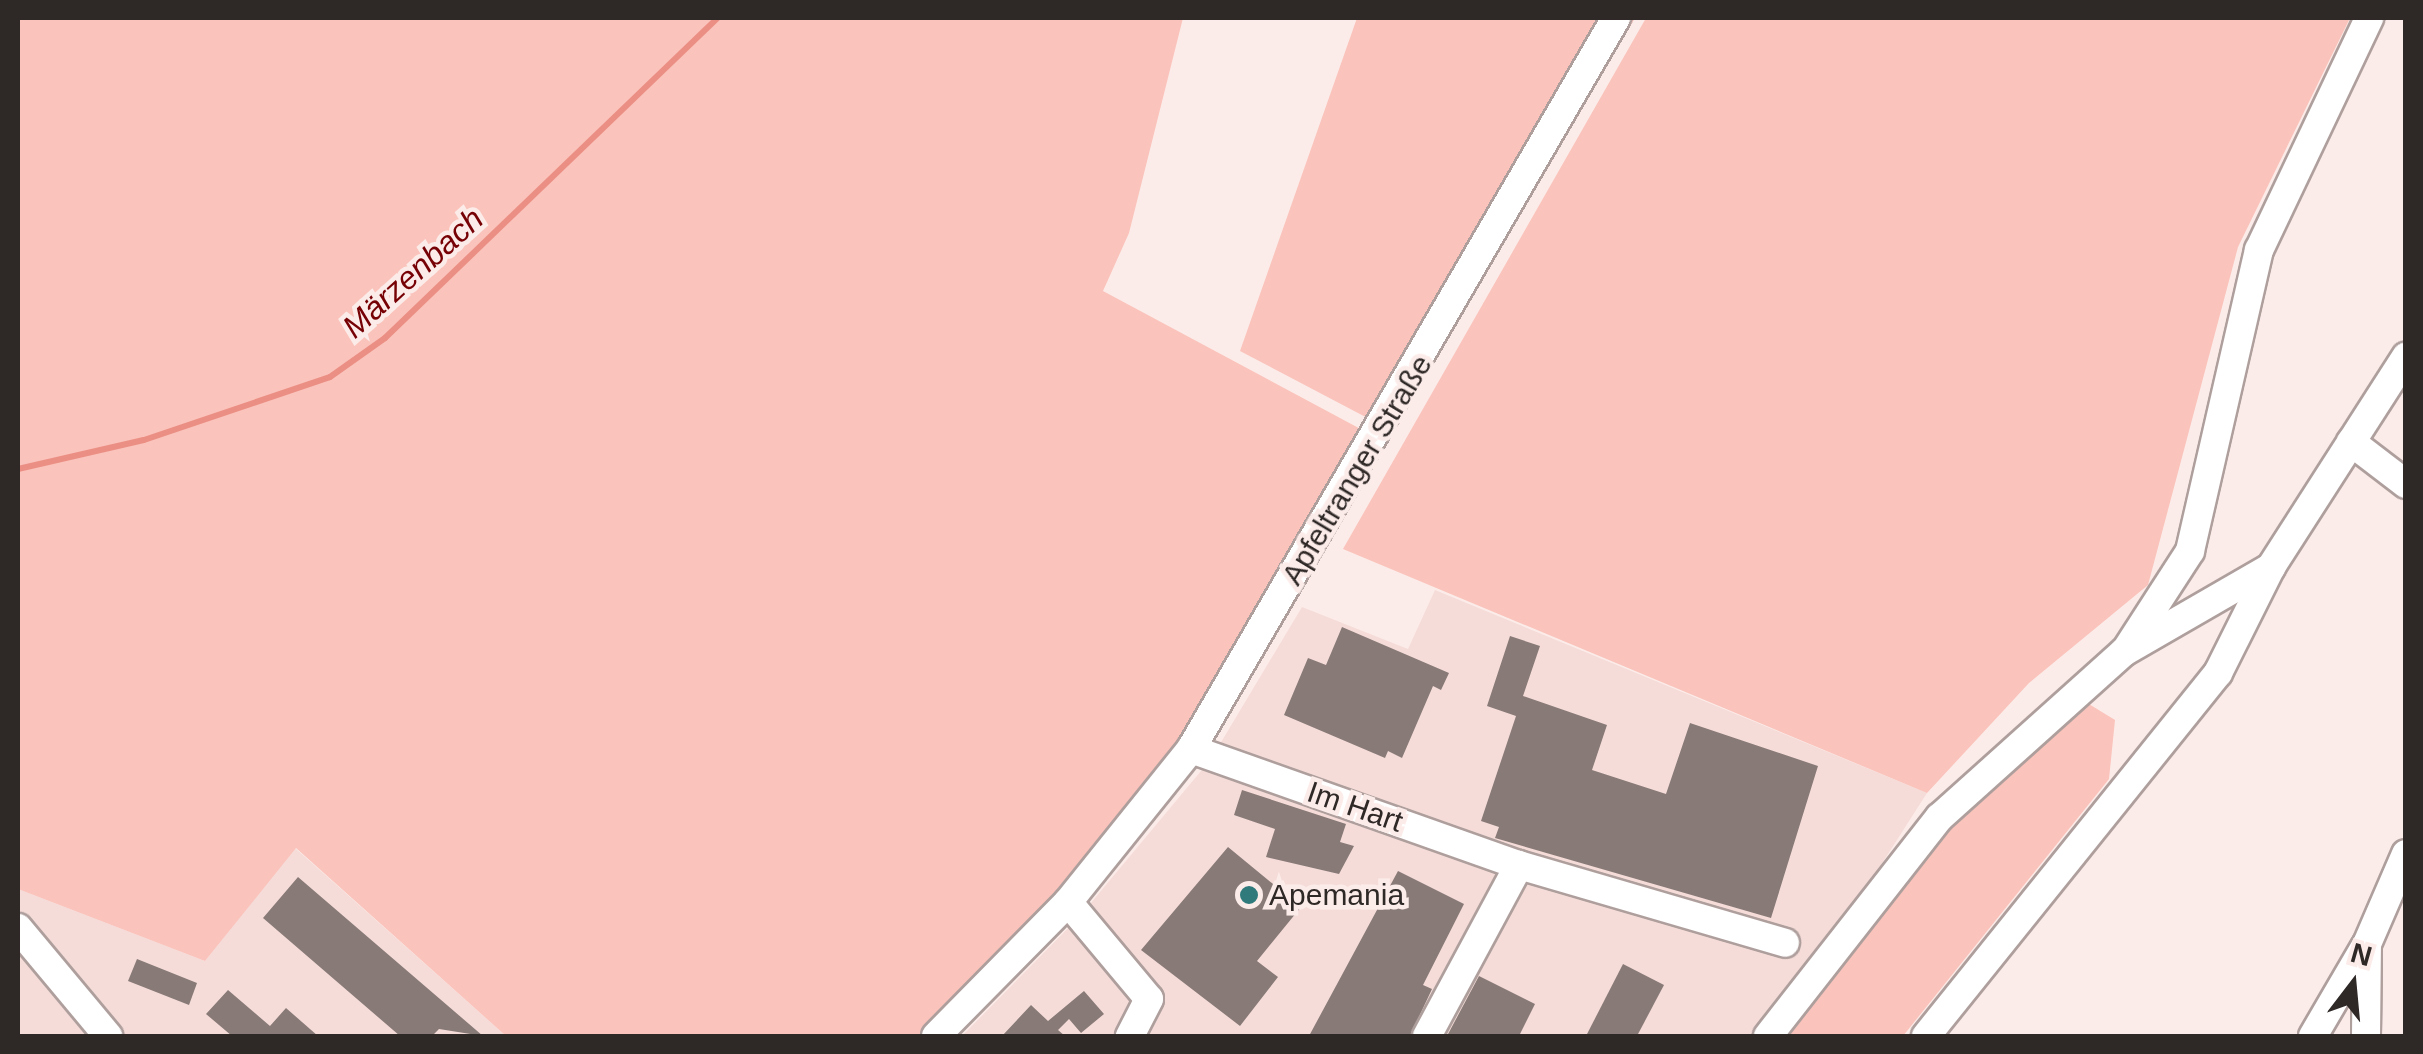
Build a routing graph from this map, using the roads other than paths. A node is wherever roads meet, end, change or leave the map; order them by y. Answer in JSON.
{"nodes":[{"id":1,"x":1616,"y":18,"type":"edge"},
{"id":2,"x":2368,"y":18,"type":"edge"},
{"id":3,"x":2406,"y":357,"type":"edge"},
{"id":4,"x":2351,"y":442,"type":"junction"},
{"id":5,"x":2406,"y":484,"type":"edge"},
{"id":6,"x":2271,"y":567,"type":"junction"},
{"id":7,"x":2124,"y":652,"type":"junction"},
{"id":8,"x":1191,"y":750,"type":"junction"},
{"id":9,"x":2406,"y":854,"type":"edge"},
{"id":10,"x":1519,"y":865,"type":"junction"},
{"id":11,"x":1068,"y":902,"type":"junction"},
{"id":12,"x":18,"y":928,"type":"edge"},
{"id":13,"x":1786,"y":944,"type":"dead end"},
{"id":14,"x":2368,"y":944,"type":"junction"},
{"id":15,"x":108,"y":1036,"type":"edge"},
{"id":16,"x":936,"y":1036,"type":"edge"},
{"id":17,"x":1130,"y":1036,"type":"edge"},
{"id":18,"x":1427,"y":1036,"type":"edge"},
{"id":19,"x":1768,"y":1036,"type":"edge"},
{"id":20,"x":1926,"y":1036,"type":"edge"},
{"id":21,"x":2313,"y":1036,"type":"edge"},
{"id":22,"x":2366,"y":1036,"type":"edge"}],
"edges":[{"from":1,"to":8,"type":"street","name":"Apfeltranger Straße"},
{"from":2,"to":7,"type":"street"},
{"from":3,"to":4,"type":"street"},
{"from":4,"to":5,"type":"street"},
{"from":4,"to":6,"type":"street"},
{"from":6,"to":7,"type":"street"},
{"from":6,"to":20,"type":"street"},
{"from":7,"to":19,"type":"street"},
{"from":8,"to":10,"type":"street","name":"Im Hart"},
{"from":8,"to":11,"type":"street","name":"Apfeltranger Straße"},
{"from":9,"to":14,"type":"street"},
{"from":10,"to":13,"type":"street","name":"Im Hart"},
{"from":10,"to":18,"type":"street"},
{"from":11,"to":16,"type":"street","name":"Apfeltranger Straße"},
{"from":11,"to":17,"type":"street"},
{"from":12,"to":15,"type":"street"},
{"from":14,"to":21,"type":"street"},
{"from":14,"to":22,"type":"street"}]}
